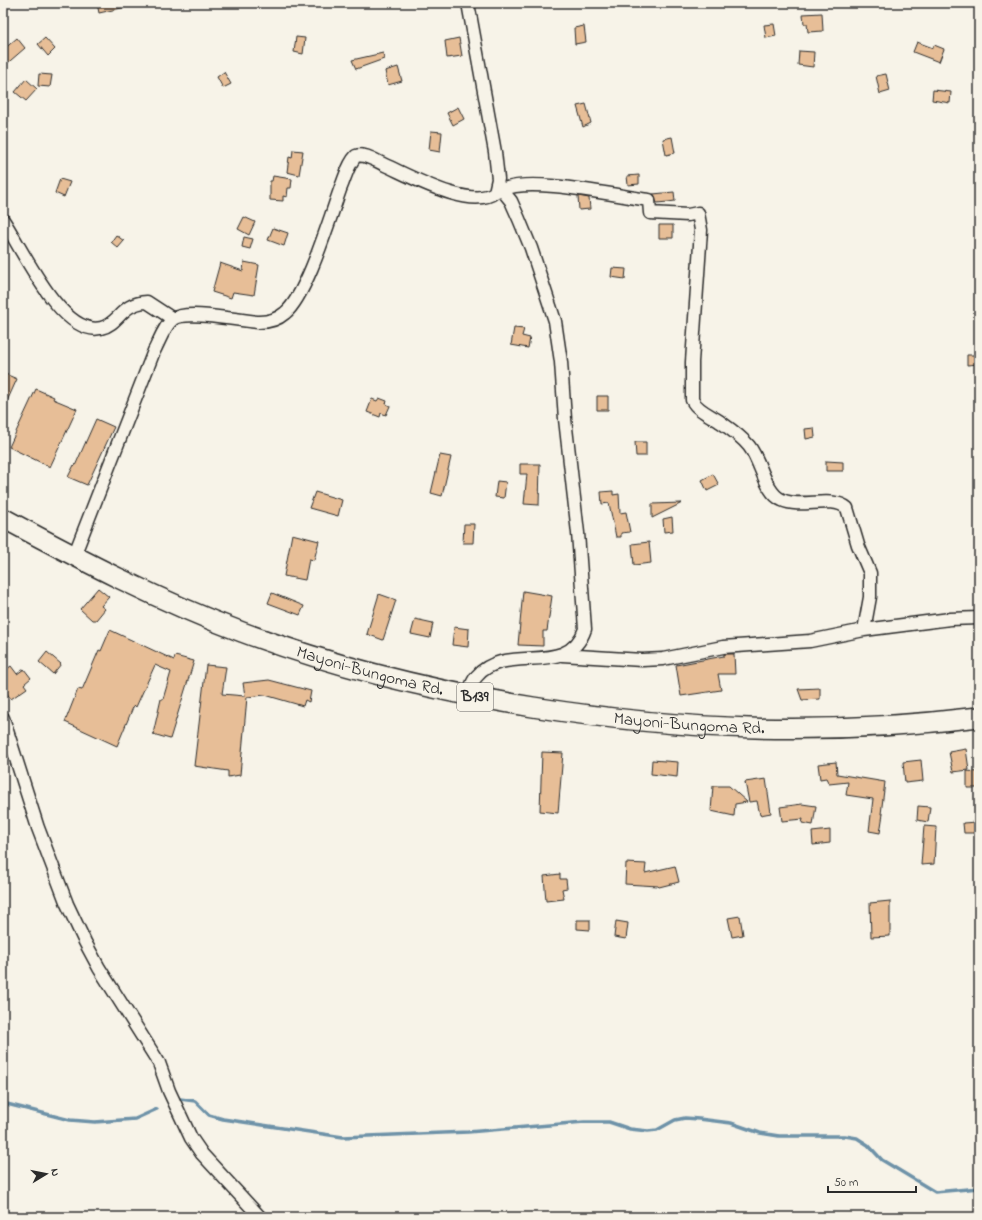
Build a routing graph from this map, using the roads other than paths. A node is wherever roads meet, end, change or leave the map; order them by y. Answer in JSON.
{"nodes":[{"id":1,"x":468,"y":3,"type":"edge"},
{"id":2,"x":500,"y":188,"type":"junction"},
{"id":3,"x":3,"y":220,"type":"edge"},
{"id":4,"x":173,"y":319,"type":"junction"},
{"id":5,"x":3,"y":518,"type":"edge"},
{"id":6,"x":74,"y":556,"type":"junction"},
{"id":7,"x":979,"y":618,"type":"edge"},
{"id":8,"x":864,"y":630,"type":"junction"},
{"id":9,"x":560,"y":655,"type":"junction"},
{"id":10,"x":468,"y":695,"type":"junction"},
{"id":11,"x":979,"y":717,"type":"edge"},
{"id":12,"x":3,"y":718,"type":"edge"},
{"id":13,"x":260,"y":1217,"type":"edge"}],
"edges":[{"from":1,"to":2,"type":"street"},
{"from":2,"to":4,"type":"street"},
{"from":2,"to":8,"type":"street"},
{"from":2,"to":9,"type":"street"},
{"from":3,"to":4,"type":"street"},
{"from":4,"to":6,"type":"street"},
{"from":5,"to":6,"type":"main road","name":"Mayoni-Bungoma Rd.","number":"B139"},
{"from":6,"to":10,"type":"main road","name":"Mayoni-Bungoma Rd.","number":"B139"},
{"from":7,"to":8,"type":"street"},
{"from":8,"to":9,"type":"street"},
{"from":9,"to":10,"type":"street"},
{"from":10,"to":11,"type":"main road","name":"Mayoni-Bungoma Rd.","number":"B139"},
{"from":12,"to":13,"type":"street"}]}
